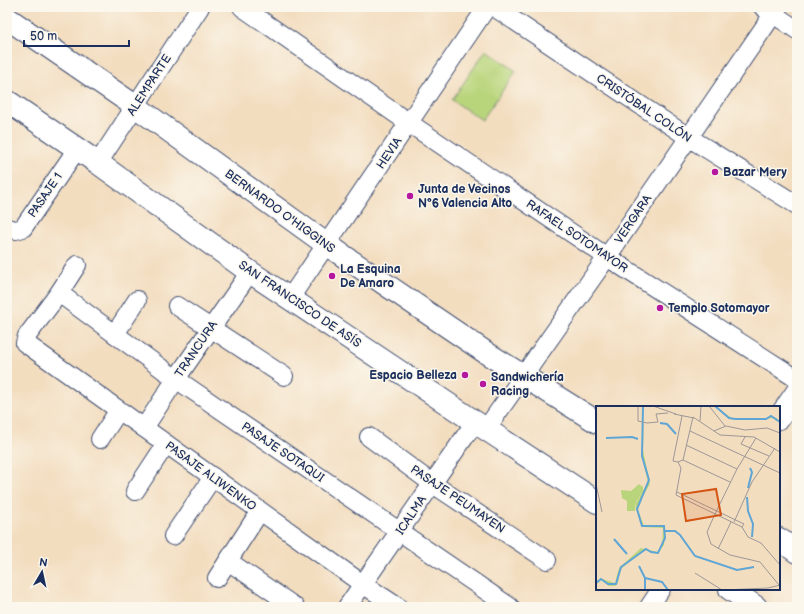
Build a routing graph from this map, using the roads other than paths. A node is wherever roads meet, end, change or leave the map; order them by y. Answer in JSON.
{"nodes":[{"id":1,"x":200,"y":7,"type":"edge"},
{"id":2,"x":242,"y":7,"type":"edge"},
{"id":3,"x":487,"y":7,"type":"edge"},
{"id":4,"x":494,"y":7,"type":"edge"},
{"id":5,"x":771,"y":9,"type":"edge"},
{"id":6,"x":7,"y":18,"type":"edge"},
{"id":7,"x":797,"y":30,"type":"edge"},
{"id":8,"x":7,"y":101,"type":"edge"},
{"id":9,"x":135,"y":106,"type":"junction"},
{"id":10,"x":409,"y":123,"type":"junction"},
{"id":11,"x":688,"y":137,"type":"junction"},
{"id":12,"x":77,"y":149,"type":"junction"},
{"id":13,"x":98,"y":163,"type":"junction"},
{"id":14,"x":797,"y":205,"type":"edge"},
{"id":15,"x":7,"y":228,"type":"edge"},
{"id":16,"x":326,"y":244,"type":"junction"},
{"id":17,"x":607,"y":257,"type":"junction"},
{"id":18,"x":77,"y":265,"type":"dead end"},
{"id":19,"x":250,"y":272,"type":"junction"},
{"id":20,"x":59,"y":293,"type":"junction"},
{"id":21,"x":290,"y":298,"type":"junction"},
{"id":22,"x":137,"y":300,"type":"dead end"},
{"id":23,"x":177,"y":306,"type":"dead end"},
{"id":24,"x":211,"y":328,"type":"junction"},
{"id":25,"x":115,"y":334,"type":"junction"},
{"id":26,"x":284,"y":376,"type":"dead end"},
{"id":27,"x":523,"y":376,"type":"junction"},
{"id":28,"x":176,"y":379,"type":"junction"},
{"id":29,"x":797,"y":379,"type":"edge"},
{"id":30,"x":797,"y":392,"type":"edge"},
{"id":31,"x":119,"y":410,"type":"junction"},
{"id":32,"x":780,"y":417,"type":"edge"},
{"id":33,"x":596,"y":421,"type":"edge"},
{"id":34,"x":480,"y":426,"type":"junction"},
{"id":35,"x":144,"y":428,"type":"junction"},
{"id":36,"x":369,"y":437,"type":"dead end"},
{"id":37,"x":100,"y":439,"type":"dead end"},
{"id":38,"x":166,"y":444,"type":"junction"},
{"id":39,"x":213,"y":477,"type":"junction"},
{"id":40,"x":433,"y":484,"type":"junction"},
{"id":41,"x":136,"y":491,"type":"dead end"},
{"id":42,"x":596,"y":501,"type":"edge"},
{"id":43,"x":260,"y":511,"type":"junction"},
{"id":44,"x":400,"y":531,"type":"junction"},
{"id":45,"x":173,"y":536,"type":"dead end"},
{"id":46,"x":780,"y":540,"type":"edge"},
{"id":47,"x":797,"y":552,"type":"edge"},
{"id":48,"x":547,"y":560,"type":"dead end"},
{"id":49,"x":228,"y":561,"type":"junction"},
{"id":50,"x":217,"y":578,"type":"dead end"},
{"id":51,"x":364,"y":585,"type":"junction"},
{"id":52,"x":660,"y":590,"type":"edge"},
{"id":53,"x":731,"y":590,"type":"edge"},
{"id":54,"x":271,"y":601,"type":"edge"},
{"id":55,"x":295,"y":607,"type":"edge"},
{"id":56,"x":347,"y":607,"type":"edge"},
{"id":57,"x":398,"y":607,"type":"edge"},
{"id":58,"x":510,"y":607,"type":"edge"},
{"id":59,"x":649,"y":607,"type":"edge"},
{"id":60,"x":756,"y":607,"type":"edge"}],
"edges":[{"from":1,"to":9,"type":"street","name":"ALEMPARTE"},
{"from":2,"to":10,"type":"street","name":"RAFAEL SOTOMAYOR"},
{"from":3,"to":10,"type":"street","name":"HEVIA"},
{"from":4,"to":11,"type":"street","name":"CRISTÓBAL COLÓN"},
{"from":5,"to":7,"type":"street"},
{"from":5,"to":11,"type":"street","name":"VERGARA"},
{"from":6,"to":9,"type":"main road","name":"BERNARDO O'HIGGINS"},
{"from":8,"to":12,"type":"main road","name":"SAN FRANCISCO DE ASÍS"},
{"from":9,"to":13,"type":"street","name":"ALEMPARTE"},
{"from":9,"to":16,"type":"main road","name":"BERNARDO O'HIGGINS"},
{"from":10,"to":16,"type":"street","name":"HEVIA"},
{"from":10,"to":17,"type":"street","name":"RAFAEL SOTOMAYOR"},
{"from":11,"to":14,"type":"street","name":"CRISTÓBAL COLÓN"},
{"from":11,"to":17,"type":"street","name":"VERGARA"},
{"from":12,"to":13,"type":"main road","name":"SAN FRANCISCO DE ASÍS"},
{"from":12,"to":15,"type":"street","name":"PASAJE 1"},
{"from":13,"to":19,"type":"main road","name":"SAN FRANCISCO DE ASÍS"},
{"from":16,"to":21,"type":"street","name":"HEVIA"},
{"from":16,"to":27,"type":"main road","name":"BERNARDO O'HIGGINS"},
{"from":17,"to":27,"type":"street","name":"VERGARA"},
{"from":17,"to":29,"type":"street","name":"RAFAEL SOTOMAYOR"},
{"from":18,"to":20,"type":"street"},
{"from":19,"to":21,"type":"main road","name":"SAN FRANCISCO DE ASÍS"},
{"from":19,"to":24,"type":"street","name":"TRANCURA"},
{"from":20,"to":25,"type":"street","name":"PASAJE SOTAQUI"},
{"from":20,"to":31,"type":"street","name":"PASAJE ALIWENKO"},
{"from":21,"to":34,"type":"main road","name":"SAN FRANCISCO DE ASÍS"},
{"from":22,"to":25,"type":"street"},
{"from":23,"to":24,"type":"street"},
{"from":24,"to":26,"type":"street"},
{"from":24,"to":28,"type":"street","name":"TRANCURA"},
{"from":25,"to":28,"type":"street","name":"PASAJE SOTAQUI"},
{"from":27,"to":33,"type":"main road","name":"BERNARDO O'HIGGINS"},
{"from":27,"to":34,"type":"street","name":"VERGARA"},
{"from":28,"to":35,"type":"street","name":"TRANCURA"},
{"from":28,"to":44,"type":"street","name":"PASAJE SOTAQUI"},
{"from":30,"to":32,"type":"main road"},
{"from":31,"to":35,"type":"street","name":"PASAJE ALIWENKO"},
{"from":31,"to":37,"type":"street"},
{"from":34,"to":40,"type":"street","name":"ICALMA"},
{"from":34,"to":42,"type":"main road","name":"SAN FRANCISCO DE ASÍS"},
{"from":35,"to":38,"type":"street","name":"PASAJE ALIWENKO"},
{"from":36,"to":40,"type":"street","name":"PASAJE PEUMAYEN"},
{"from":38,"to":39,"type":"street","name":"PASAJE ALIWENKO"},
{"from":38,"to":41,"type":"street"},
{"from":39,"to":43,"type":"street","name":"PASAJE ALIWENKO"},
{"from":39,"to":45,"type":"street"},
{"from":40,"to":44,"type":"street","name":"ICALMA"},
{"from":40,"to":48,"type":"street","name":"PASAJE PEUMAYEN"},
{"from":43,"to":49,"type":"street"},
{"from":43,"to":51,"type":"street","name":"PASAJE ALIWENKO"},
{"from":44,"to":51,"type":"street","name":"ICALMA"},
{"from":44,"to":58,"type":"street","name":"PASAJE SOTAQUI"},
{"from":46,"to":47,"type":"main road"},
{"from":49,"to":50,"type":"street"},
{"from":49,"to":54,"type":"street"},
{"from":51,"to":56,"type":"street","name":"ICALMA"},
{"from":51,"to":57,"type":"street","name":"PASAJE ALIWENKO"},
{"from":52,"to":59,"type":"street"},
{"from":53,"to":60,"type":"main road"},
{"from":54,"to":55,"type":"street"}]}
